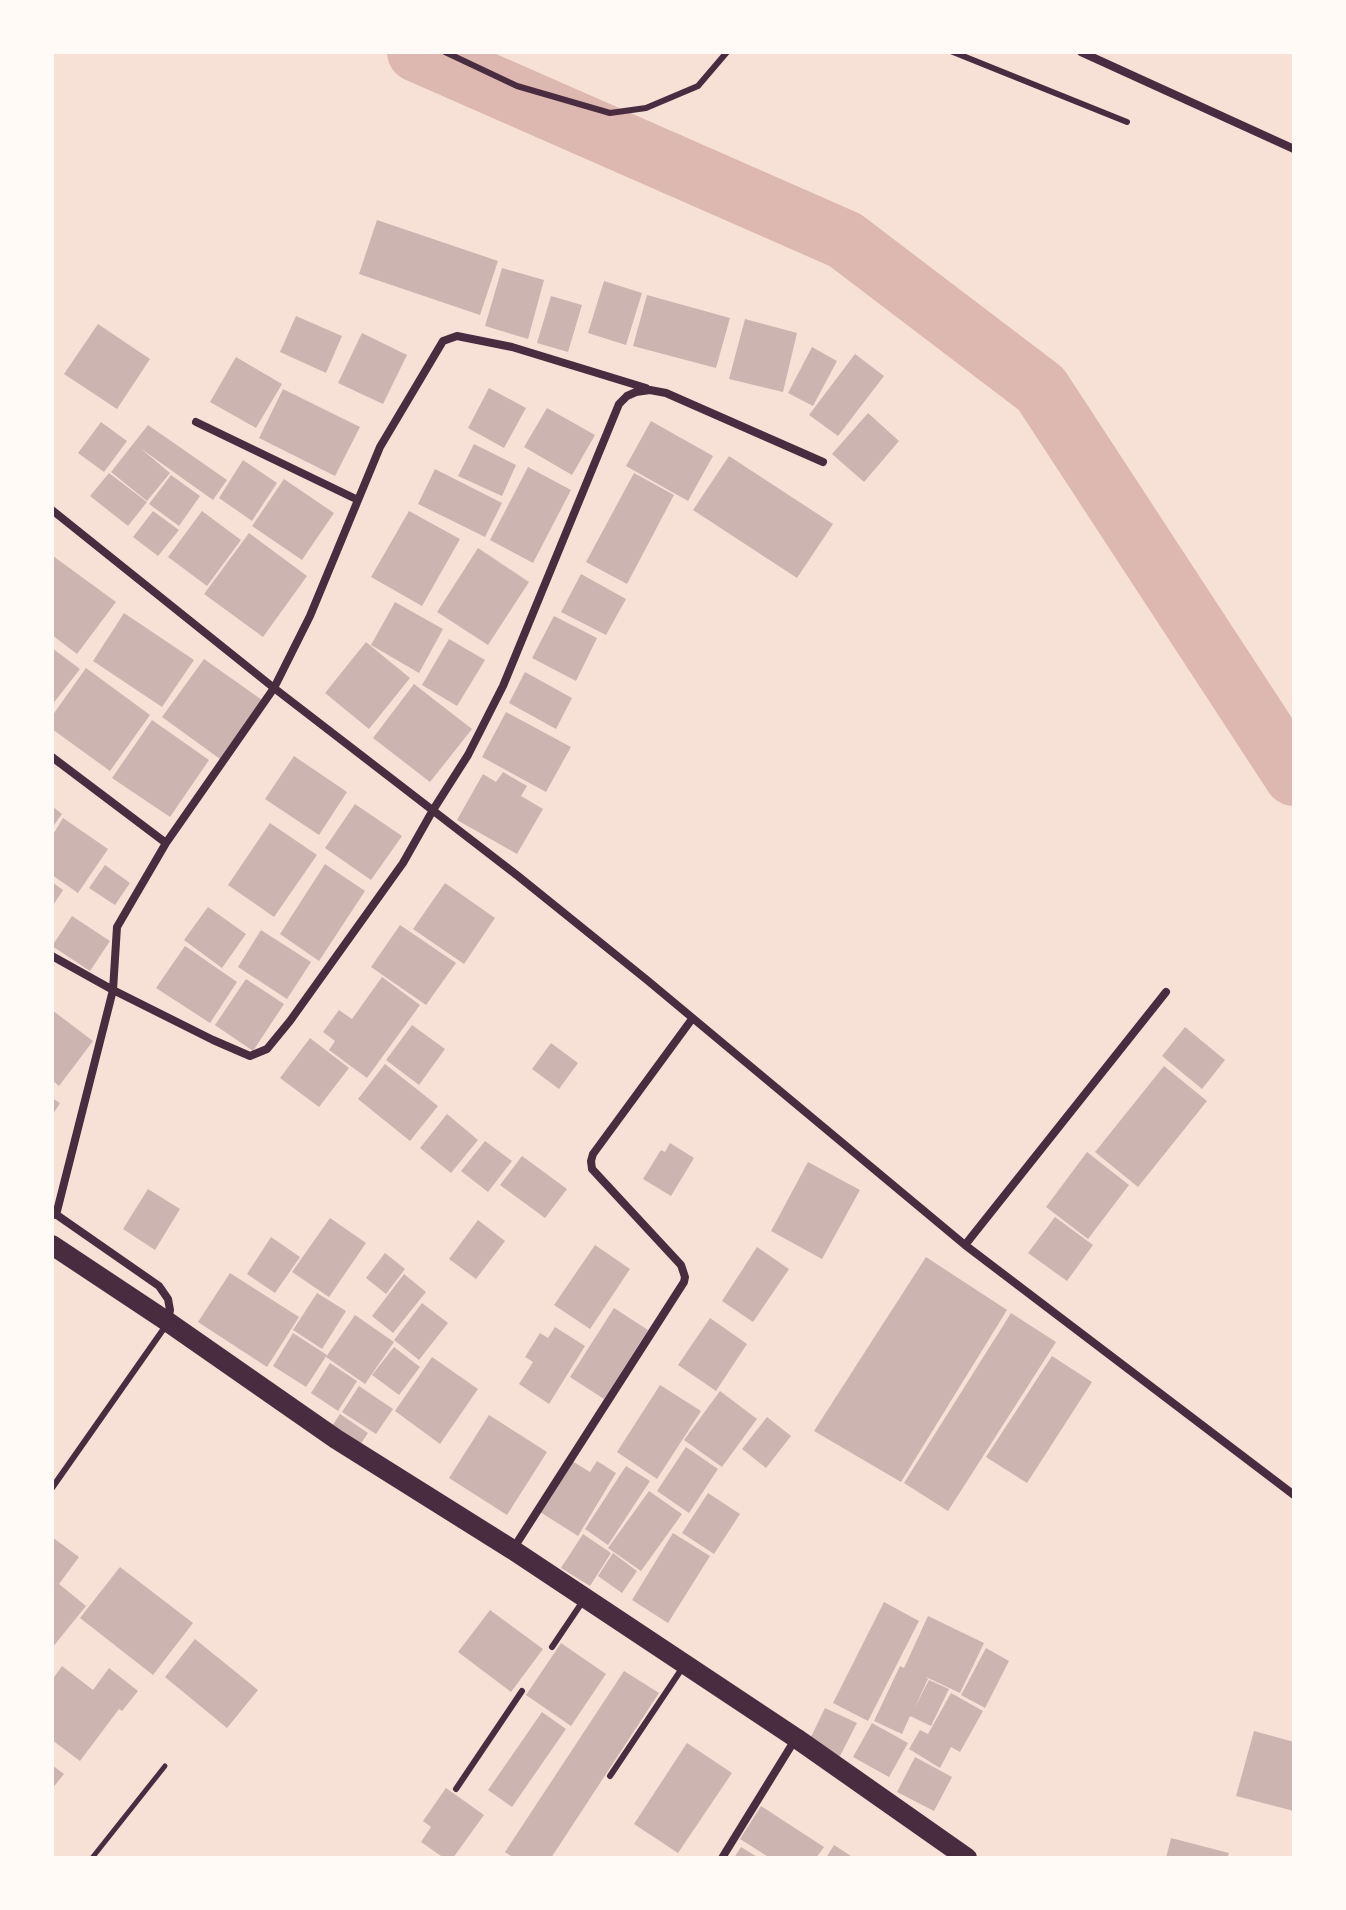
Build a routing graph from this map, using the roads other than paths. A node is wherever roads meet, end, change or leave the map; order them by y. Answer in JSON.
{"nodes":[{"id":1,"x":445,"y":52,"type":"edge"},
{"id":2,"x":727,"y":52,"type":"edge"},
{"id":3,"x":953,"y":52,"type":"edge"},
{"id":4,"x":1081,"y":52,"type":"edge"},
{"id":5,"x":1127,"y":122,"type":"dead end"},
{"id":6,"x":1294,"y":149,"type":"edge"},
{"id":7,"x":650,"y":390,"type":"junction"},
{"id":8,"x":196,"y":422,"type":"dead end"},
{"id":9,"x":823,"y":462,"type":"dead end"},
{"id":10,"x":358,"y":500,"type":"junction"},
{"id":11,"x":52,"y":510,"type":"edge"},
{"id":12,"x":274,"y":688,"type":"junction"},
{"id":13,"x":52,"y":757,"type":"edge"},
{"id":14,"x":433,"y":810,"type":"junction"},
{"id":15,"x":166,"y":843,"type":"junction"},
{"id":16,"x":52,"y":956,"type":"edge"},
{"id":17,"x":113,"y":990,"type":"junction"},
{"id":18,"x":1166,"y":992,"type":"dead end"},
{"id":19,"x":692,"y":1019,"type":"junction"},
{"id":20,"x":54,"y":1213,"type":"edge"},
{"id":21,"x":965,"y":1245,"type":"junction"},
{"id":22,"x":56,"y":1250,"type":"edge"},
{"id":23,"x":168,"y":1322,"type":"junction"},
{"id":24,"x":52,"y":1488,"type":"edge"},
{"id":25,"x":1294,"y":1495,"type":"edge"},
{"id":26,"x":513,"y":1550,"type":"junction"},
{"id":27,"x":585,"y":1598,"type":"junction"},
{"id":28,"x":552,"y":1647,"type":"dead end"},
{"id":29,"x":685,"y":1664,"type":"junction"},
{"id":30,"x":522,"y":1691,"type":"dead end"},
{"id":31,"x":796,"y":1738,"type":"junction"},
{"id":32,"x":610,"y":1776,"type":"dead end"},
{"id":33,"x":456,"y":1789,"type":"dead end"},
{"id":34,"x":722,"y":1858,"type":"edge"},
{"id":35,"x":967,"y":1858,"type":"edge"}],
"edges":[{"from":1,"to":2,"type":"lane"},
{"from":3,"to":5,"type":"lane"},
{"from":4,"to":6,"type":"street"},
{"from":7,"to":9,"type":"street"},
{"from":7,"to":10,"type":"street"},
{"from":7,"to":14,"type":"street"},
{"from":8,"to":10,"type":"street"},
{"from":10,"to":12,"type":"street"},
{"from":11,"to":12,"type":"street"},
{"from":12,"to":14,"type":"street"},
{"from":12,"to":15,"type":"street"},
{"from":13,"to":15,"type":"street"},
{"from":14,"to":17,"type":"street"},
{"from":14,"to":19,"type":"street"},
{"from":15,"to":17,"type":"street"},
{"from":16,"to":17,"type":"street"},
{"from":17,"to":20,"type":"street"},
{"from":18,"to":21,"type":"street"},
{"from":19,"to":21,"type":"street"},
{"from":19,"to":26,"type":"street"},
{"from":20,"to":23,"type":"street"},
{"from":21,"to":25,"type":"street"},
{"from":22,"to":23,"type":"main road"},
{"from":23,"to":24,"type":"lane"},
{"from":23,"to":26,"type":"main road"},
{"from":26,"to":27,"type":"main road"},
{"from":27,"to":28,"type":"lane"},
{"from":27,"to":29,"type":"main road"},
{"from":29,"to":31,"type":"main road"},
{"from":29,"to":32,"type":"lane"},
{"from":30,"to":33,"type":"lane"},
{"from":31,"to":34,"type":"street"},
{"from":31,"to":35,"type":"main road"}]}
